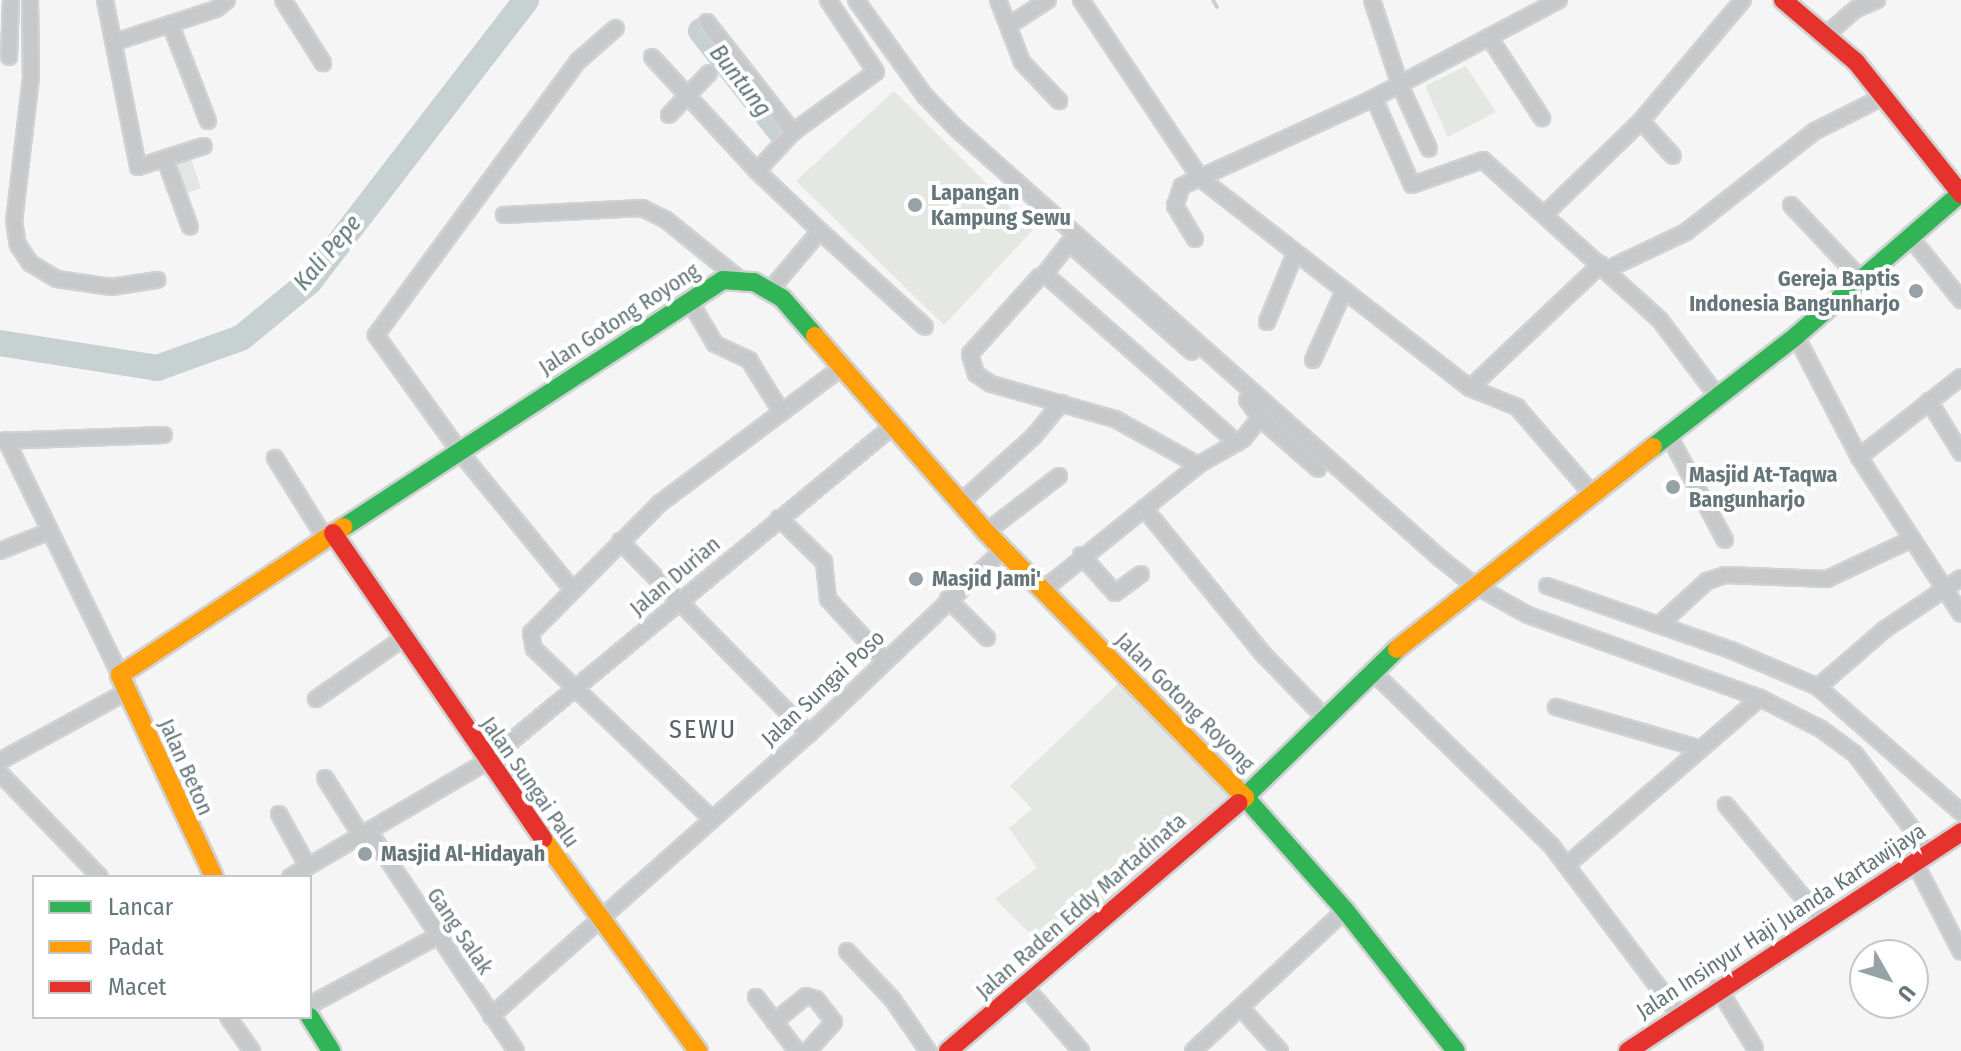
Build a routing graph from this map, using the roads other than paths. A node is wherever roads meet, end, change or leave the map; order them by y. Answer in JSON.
{"nodes":[{"id":1,"x":11,"y":0,"type":"edge"},
{"id":2,"x":30,"y":0,"type":"edge"},
{"id":3,"x":105,"y":0,"type":"edge"},
{"id":4,"x":227,"y":0,"type":"edge"},
{"id":5,"x":283,"y":0,"type":"edge"},
{"id":6,"x":828,"y":0,"type":"edge"},
{"id":7,"x":856,"y":0,"type":"edge"},
{"id":8,"x":998,"y":0,"type":"edge"},
{"id":9,"x":1048,"y":0,"type":"edge"},
{"id":10,"x":1081,"y":0,"type":"edge"},
{"id":11,"x":1372,"y":0,"type":"edge"},
{"id":12,"x":1559,"y":0,"type":"edge"},
{"id":13,"x":1743,"y":0,"type":"edge"},
{"id":14,"x":1783,"y":0,"type":"edge"},
{"id":15,"x":1877,"y":0,"type":"edge"},
{"id":16,"x":707,"y":22,"type":"dead end"},
{"id":17,"x":1011,"y":24,"type":"junction"},
{"id":18,"x":171,"y":26,"type":"junction"},
{"id":19,"x":616,"y":28,"type":"dead end"},
{"id":20,"x":1827,"y":34,"type":"junction"},
{"id":21,"x":1489,"y":37,"type":"junction"},
{"id":22,"x":115,"y":42,"type":"junction"},
{"id":23,"x":9,"y":57,"type":"dead end"},
{"id":24,"x":652,"y":57,"type":"dead end"},
{"id":25,"x":323,"y":63,"type":"dead end"},
{"id":26,"x":709,"y":73,"type":"dead end"},
{"id":27,"x":1400,"y":85,"type":"junction"},
{"id":28,"x":687,"y":96,"type":"junction"},
{"id":29,"x":1885,"y":96,"type":"junction"},
{"id":30,"x":1374,"y":98,"type":"junction"},
{"id":31,"x":1059,"y":101,"type":"dead end"},
{"id":32,"x":669,"y":115,"type":"dead end"},
{"id":33,"x":1542,"y":118,"type":"dead end"},
{"id":34,"x":208,"y":121,"type":"dead end"},
{"id":35,"x":1641,"y":121,"type":"junction"},
{"id":36,"x":793,"y":132,"type":"junction"},
{"id":37,"x":204,"y":146,"type":"dead end"},
{"id":38,"x":1429,"y":149,"type":"dead end"},
{"id":39,"x":1673,"y":156,"type":"dead end"},
{"id":40,"x":165,"y":159,"type":"junction"},
{"id":41,"x":757,"y":171,"type":"junction"},
{"id":42,"x":1200,"y":178,"type":"junction"},
{"id":43,"x":1961,"y":194,"type":"edge"},
{"id":44,"x":1791,"y":205,"type":"dead end"},
{"id":45,"x":1546,"y":213,"type":"junction"},
{"id":46,"x":504,"y":215,"type":"dead end"},
{"id":47,"x":190,"y":227,"type":"dead end"},
{"id":48,"x":820,"y":231,"type":"junction"},
{"id":49,"x":1911,"y":238,"type":"junction"},
{"id":50,"x":1195,"y":239,"type":"dead end"},
{"id":51,"x":1294,"y":256,"type":"junction"},
{"id":52,"x":1604,"y":267,"type":"junction"},
{"id":53,"x":1043,"y":276,"type":"junction"},
{"id":54,"x":739,"y":279,"type":"junction"},
{"id":55,"x":157,"y":280,"type":"dead end"},
{"id":56,"x":1862,"y":280,"type":"junction"},
{"id":57,"x":771,"y":289,"type":"junction"},
{"id":58,"x":1343,"y":293,"type":"junction"},
{"id":59,"x":689,"y":300,"type":"junction"},
{"id":60,"x":1961,"y":300,"type":"edge"},
{"id":61,"x":1267,"y":322,"type":"dead end"},
{"id":62,"x":925,"y":327,"type":"dead end"},
{"id":63,"x":1796,"y":336,"type":"junction"},
{"id":64,"x":1313,"y":360,"type":"dead end"},
{"id":65,"x":841,"y":368,"type":"junction"},
{"id":66,"x":1961,"y":377,"type":"edge"},
{"id":67,"x":1470,"y":388,"type":"junction"},
{"id":68,"x":1718,"y":397,"type":"junction"},
{"id":69,"x":1929,"y":401,"type":"junction"},
{"id":70,"x":1061,"y":403,"type":"junction"},
{"id":71,"x":782,"y":413,"type":"junction"},
{"id":72,"x":1260,"y":418,"type":"junction"},
{"id":73,"x":893,"y":426,"type":"junction"},
{"id":74,"x":164,"y":435,"type":"dead end"},
{"id":75,"x":1669,"y":436,"type":"junction"},
{"id":76,"x":3,"y":441,"type":"edge"},
{"id":77,"x":1237,"y":443,"type":"junction"},
{"id":78,"x":460,"y":452,"type":"junction"},
{"id":79,"x":1961,"y":453,"type":"edge"},
{"id":80,"x":1859,"y":457,"type":"junction"},
{"id":81,"x":275,"y":458,"type":"dead end"},
{"id":82,"x":1198,"y":465,"type":"junction"},
{"id":83,"x":1318,"y":469,"type":"dead end"},
{"id":84,"x":1059,"y":476,"type":"dead end"},
{"id":85,"x":1593,"y":495,"type":"junction"},
{"id":86,"x":960,"y":503,"type":"junction"},
{"id":87,"x":1144,"y":508,"type":"junction"},
{"id":88,"x":779,"y":518,"type":"junction"},
{"id":89,"x":48,"y":532,"type":"junction"},
{"id":90,"x":986,"y":532,"type":"junction"},
{"id":91,"x":329,"y":536,"type":"junction"},
{"id":92,"x":1912,"y":539,"type":"junction"},
{"id":93,"x":1725,"y":540,"type":"dead end"},
{"id":94,"x":620,"y":541,"type":"junction"},
{"id":95,"x":1003,"y":550,"type":"junction"},
{"id":96,"x":0,"y":551,"type":"edge"},
{"id":97,"x":1081,"y":555,"type":"junction"},
{"id":98,"x":1141,"y":574,"type":"dead end"},
{"id":99,"x":1961,"y":578,"type":"edge"},
{"id":100,"x":1474,"y":585,"type":"junction"},
{"id":101,"x":1547,"y":586,"type":"dead end"},
{"id":102,"x":1943,"y":588,"type":"junction"},
{"id":103,"x":572,"y":589,"type":"junction"},
{"id":104,"x":1044,"y":589,"type":"junction"},
{"id":105,"x":948,"y":599,"type":"junction"},
{"id":106,"x":678,"y":602,"type":"junction"},
{"id":107,"x":1961,"y":614,"type":"edge"},
{"id":108,"x":1659,"y":625,"type":"junction"},
{"id":109,"x":987,"y":638,"type":"dead end"},
{"id":110,"x":402,"y":639,"type":"junction"},
{"id":111,"x":885,"y":661,"type":"junction"},
{"id":112,"x":1373,"y":672,"type":"junction"},
{"id":113,"x":123,"y":684,"type":"junction"},
{"id":114,"x":1818,"y":687,"type":"junction"},
{"id":115,"x":577,"y":689,"type":"junction"},
{"id":116,"x":1760,"y":698,"type":"junction"},
{"id":117,"x":316,"y":699,"type":"dead end"},
{"id":118,"x":1556,"y":707,"type":"dead end"},
{"id":119,"x":1326,"y":719,"type":"junction"},
{"id":120,"x":809,"y":734,"type":"junction"},
{"id":121,"x":1698,"y":748,"type":"junction"},
{"id":122,"x":0,"y":761,"type":"edge"},
{"id":123,"x":486,"y":762,"type":"junction"},
{"id":124,"x":0,"y":773,"type":"edge"},
{"id":125,"x":325,"y":778,"type":"dead end"},
{"id":126,"x":1245,"y":797,"type":"junction"},
{"id":127,"x":1726,"y":805,"type":"dead end"},
{"id":128,"x":1961,"y":812,"type":"edge"},
{"id":129,"x":279,"y":814,"type":"dead end"},
{"id":130,"x":712,"y":819,"type":"junction"},
{"id":131,"x":1961,"y":832,"type":"edge"},
{"id":132,"x":366,"y":835,"type":"junction"},
{"id":133,"x":1922,"y":856,"type":"junction"},
{"id":134,"x":1567,"y":865,"type":"junction"},
{"id":135,"x":308,"y":867,"type":"junction"},
{"id":136,"x":98,"y":875,"type":"edge"},
{"id":137,"x":212,"y":875,"type":"edge"},
{"id":138,"x":294,"y":875,"type":"edge"},
{"id":139,"x":1345,"y":910,"type":"junction"},
{"id":140,"x":1821,"y":919,"type":"junction"},
{"id":141,"x":600,"y":922,"type":"junction"},
{"id":142,"x":436,"y":937,"type":"junction"},
{"id":143,"x":847,"y":951,"type":"dead end"},
{"id":144,"x":1961,"y":952,"type":"edge"},
{"id":145,"x":1025,"y":987,"type":"junction"},
{"id":146,"x":1718,"y":988,"type":"junction"},
{"id":147,"x":756,"y":997,"type":"dead end"},
{"id":148,"x":312,"y":1004,"type":"edge"},
{"id":149,"x":1241,"y":1008,"type":"junction"},
{"id":150,"x":1679,"y":1014,"type":"junction"},
{"id":151,"x":491,"y":1016,"type":"junction"},
{"id":152,"x":229,"y":1019,"type":"edge"},
{"id":153,"x":311,"y":1019,"type":"edge"},
{"id":154,"x":774,"y":1022,"type":"junction"},
{"id":155,"x":1755,"y":1048,"type":"dead end"},
{"id":156,"x":252,"y":1051,"type":"edge"},
{"id":157,"x":331,"y":1051,"type":"edge"},
{"id":158,"x":516,"y":1051,"type":"edge"},
{"id":159,"x":698,"y":1051,"type":"edge"},
{"id":160,"x":797,"y":1051,"type":"edge"},
{"id":161,"x":808,"y":1051,"type":"edge"},
{"id":162,"x":928,"y":1051,"type":"edge"},
{"id":163,"x":948,"y":1051,"type":"edge"},
{"id":164,"x":1081,"y":1051,"type":"edge"},
{"id":165,"x":1193,"y":1051,"type":"edge"},
{"id":166,"x":1280,"y":1051,"type":"edge"},
{"id":167,"x":1456,"y":1051,"type":"edge"},
{"id":168,"x":1628,"y":1051,"type":"edge"}],
"edges":[{"from":1,"to":23,"type":"street"},
{"from":2,"to":55,"type":"street"},
{"from":3,"to":22,"type":"street"},
{"from":4,"to":18,"type":"street"},
{"from":5,"to":25,"type":"street"},
{"from":6,"to":36,"type":"street"},
{"from":7,"to":100,"type":"street"},
{"from":8,"to":17,"type":"street"},
{"from":9,"to":17,"type":"street"},
{"from":10,"to":42,"type":"street"},
{"from":11,"to":27,"type":"street"},
{"from":12,"to":21,"type":"street"},
{"from":13,"to":35,"type":"street"},
{"from":14,"to":20,"type":"main road"},
{"from":15,"to":20,"type":"street"},
{"from":16,"to":36,"type":"street"},
{"from":17,"to":31,"type":"street"},
{"from":18,"to":22,"type":"street"},
{"from":18,"to":34,"type":"street"},
{"from":19,"to":78,"type":"street"},
{"from":20,"to":29,"type":"main road"},
{"from":21,"to":27,"type":"street"},
{"from":21,"to":33,"type":"street"},
{"from":22,"to":40,"type":"street"},
{"from":24,"to":28,"type":"street"},
{"from":26,"to":28,"type":"street"},
{"from":27,"to":30,"type":"street"},
{"from":27,"to":38,"type":"street"},
{"from":28,"to":32,"type":"street"},
{"from":28,"to":41,"type":"street"},
{"from":29,"to":43,"type":"main road"},
{"from":29,"to":52,"type":"street"},
{"from":30,"to":42,"type":"street"},
{"from":30,"to":45,"type":"street"},
{"from":35,"to":39,"type":"street"},
{"from":35,"to":45,"type":"street"},
{"from":36,"to":41,"type":"street"},
{"from":37,"to":40,"type":"street"},
{"from":40,"to":47,"type":"street"},
{"from":41,"to":48,"type":"street"},
{"from":42,"to":50,"type":"street"},
{"from":42,"to":51,"type":"street"},
{"from":43,"to":49,"type":"main road","name":"Jalan Raden Eddy Martadinata"},
{"from":44,"to":56,"type":"street"},
{"from":45,"to":52,"type":"street"},
{"from":46,"to":54,"type":"street"},
{"from":48,"to":57,"type":"street"},
{"from":48,"to":62,"type":"street"},
{"from":49,"to":56,"type":"main road","name":"Jalan Raden Eddy Martadinata"},
{"from":49,"to":60,"type":"street"},
{"from":51,"to":58,"type":"street"},
{"from":51,"to":61,"type":"street"},
{"from":52,"to":67,"type":"street"},
{"from":52,"to":68,"type":"street"},
{"from":53,"to":70,"type":"street"},
{"from":53,"to":72,"type":"street"},
{"from":53,"to":77,"type":"street"},
{"from":54,"to":57,"type":"main road"},
{"from":54,"to":59,"type":"main road","name":"Jalan Gotong Royong"},
{"from":56,"to":63,"type":"main road","name":"Jalan Raden Eddy Martadinata"},
{"from":57,"to":65,"type":"main road","name":"Jalan Gotong Royong"},
{"from":58,"to":64,"type":"street"},
{"from":58,"to":67,"type":"street"},
{"from":59,"to":71,"type":"street"},
{"from":59,"to":78,"type":"main road","name":"Jalan Gotong Royong"},
{"from":63,"to":68,"type":"main road","name":"Jalan Raden Eddy Martadinata"},
{"from":63,"to":80,"type":"street"},
{"from":65,"to":71,"type":"street"},
{"from":65,"to":73,"type":"main road","name":"Jalan Gotong Royong"},
{"from":66,"to":69,"type":"street"},
{"from":67,"to":85,"type":"street"},
{"from":68,"to":75,"type":"main road","name":"Jalan Raden Eddy Martadinata"},
{"from":69,"to":79,"type":"street"},
{"from":69,"to":80,"type":"street"},
{"from":70,"to":82,"type":"street"},
{"from":70,"to":86,"type":"street"},
{"from":71,"to":94,"type":"street"},
{"from":72,"to":77,"type":"street"},
{"from":72,"to":83,"type":"street"},
{"from":73,"to":86,"type":"main road","name":"Jalan Gotong Royong"},
{"from":73,"to":88,"type":"street","name":"Jalan Durian"},
{"from":74,"to":76,"type":"street"},
{"from":75,"to":85,"type":"main road","name":"Jalan Raden Eddy Martadinata"},
{"from":75,"to":93,"type":"street"},
{"from":76,"to":89,"type":"street"},
{"from":77,"to":82,"type":"street"},
{"from":78,"to":91,"type":"main road","name":"Jalan Gotong Royong"},
{"from":78,"to":103,"type":"street"},
{"from":80,"to":92,"type":"street"},
{"from":81,"to":91,"type":"street"},
{"from":82,"to":87,"type":"street"},
{"from":84,"to":90,"type":"street"},
{"from":85,"to":100,"type":"main road","name":"Jalan Raden Eddy Martadinata"},
{"from":86,"to":90,"type":"main road","name":"Jalan Gotong Royong"},
{"from":87,"to":97,"type":"street"},
{"from":87,"to":119,"type":"street"},
{"from":88,"to":106,"type":"street","name":"Jalan Durian"},
{"from":88,"to":111,"type":"street"},
{"from":89,"to":96,"type":"street"},
{"from":89,"to":113,"type":"street"},
{"from":90,"to":95,"type":"main road","name":"Jalan Gotong Royong"},
{"from":91,"to":110,"type":"main road","name":"Jalan Sungai Palu"},
{"from":91,"to":113,"type":"main road","name":"Jalan Gotong Royong"},
{"from":92,"to":102,"type":"street"},
{"from":92,"to":108,"type":"street"},
{"from":94,"to":103,"type":"street"},
{"from":94,"to":106,"type":"street"},
{"from":95,"to":104,"type":"main road","name":"Jalan Gotong Royong"},
{"from":95,"to":105,"type":"street","name":"Jalan Sungai Poso"},
{"from":97,"to":98,"type":"street"},
{"from":97,"to":104,"type":"street"},
{"from":99,"to":102,"type":"street"},
{"from":100,"to":112,"type":"main road","name":"Jalan Raden Eddy Martadinata"},
{"from":100,"to":116,"type":"street"},
{"from":101,"to":108,"type":"street"},
{"from":102,"to":107,"type":"street"},
{"from":102,"to":114,"type":"street"},
{"from":103,"to":115,"type":"street"},
{"from":104,"to":126,"type":"main road","name":"Jalan Gotong Royong"},
{"from":105,"to":109,"type":"street"},
{"from":105,"to":111,"type":"street","name":"Jalan Sungai Poso"},
{"from":106,"to":115,"type":"street","name":"Jalan Durian"},
{"from":106,"to":120,"type":"street"},
{"from":108,"to":114,"type":"street"},
{"from":110,"to":117,"type":"street"},
{"from":110,"to":123,"type":"main road","name":"Jalan Sungai Palu"},
{"from":111,"to":120,"type":"street","name":"Jalan Sungai Poso"},
{"from":112,"to":119,"type":"main road","name":"Jalan Raden Eddy Martadinata"},
{"from":112,"to":134,"type":"street"},
{"from":113,"to":122,"type":"street"},
{"from":113,"to":137,"type":"main road","name":"Jalan Beton"},
{"from":114,"to":128,"type":"street"},
{"from":115,"to":123,"type":"street","name":"Jalan Durian"},
{"from":115,"to":130,"type":"street"},
{"from":116,"to":121,"type":"street"},
{"from":116,"to":133,"type":"street"},
{"from":118,"to":121,"type":"street"},
{"from":119,"to":126,"type":"main road","name":"Jalan Raden Eddy Martadinata"},
{"from":120,"to":130,"type":"street","name":"Jalan Sungai Poso"},
{"from":121,"to":134,"type":"street"},
{"from":123,"to":132,"type":"street","name":"Jalan Durian"},
{"from":123,"to":141,"type":"main road","name":"Jalan Sungai Palu"},
{"from":124,"to":136,"type":"street"},
{"from":125,"to":132,"type":"street","name":"Gang Salak"},
{"from":126,"to":139,"type":"main road","name":"Jalan Gotong Royong"},
{"from":126,"to":145,"type":"main road","name":"Jalan Raden Eddy Martadinata"},
{"from":127,"to":140,"type":"street"},
{"from":129,"to":135,"type":"street"},
{"from":130,"to":141,"type":"street","name":"Jalan Sungai Poso"},
{"from":131,"to":133,"type":"main road","name":"Jalan Insinyur Haji Juanda Kartawijaya"},
{"from":132,"to":135,"type":"street","name":"Jalan Durian"},
{"from":132,"to":142,"type":"street","name":"Gang Salak"},
{"from":133,"to":140,"type":"main road","name":"Jalan Insinyur Haji Juanda Kartawijaya"},
{"from":133,"to":144,"type":"street"},
{"from":134,"to":150,"type":"street"},
{"from":135,"to":138,"type":"street","name":"Jalan Durian"},
{"from":139,"to":149,"type":"street"},
{"from":139,"to":167,"type":"main road","name":"Jalan Gotong Royong"},
{"from":140,"to":146,"type":"main road","name":"Jalan Insinyur Haji Juanda Kartawijaya"},
{"from":141,"to":151,"type":"street","name":"Jalan Sungai Poso"},
{"from":141,"to":159,"type":"main road","name":"Jalan Sungai Palu"},
{"from":142,"to":148,"type":"street"},
{"from":142,"to":151,"type":"street","name":"Gang Salak"},
{"from":143,"to":162,"type":"street"},
{"from":145,"to":163,"type":"main road","name":"Jalan Raden Eddy Martadinata"},
{"from":145,"to":164,"type":"street"},
{"from":146,"to":150,"type":"main road","name":"Jalan Insinyur Haji Juanda Kartawijaya"},
{"from":146,"to":155,"type":"street"},
{"from":147,"to":154,"type":"street"},
{"from":149,"to":165,"type":"street"},
{"from":149,"to":166,"type":"street"},
{"from":150,"to":168,"type":"main road","name":"Jalan Insinyur Haji Juanda Kartawijaya"},
{"from":151,"to":158,"type":"street","name":"Gang Salak"},
{"from":152,"to":156,"type":"street"},
{"from":153,"to":157,"type":"main road"},
{"from":154,"to":160,"type":"street"},
{"from":154,"to":161,"type":"street"}]}
